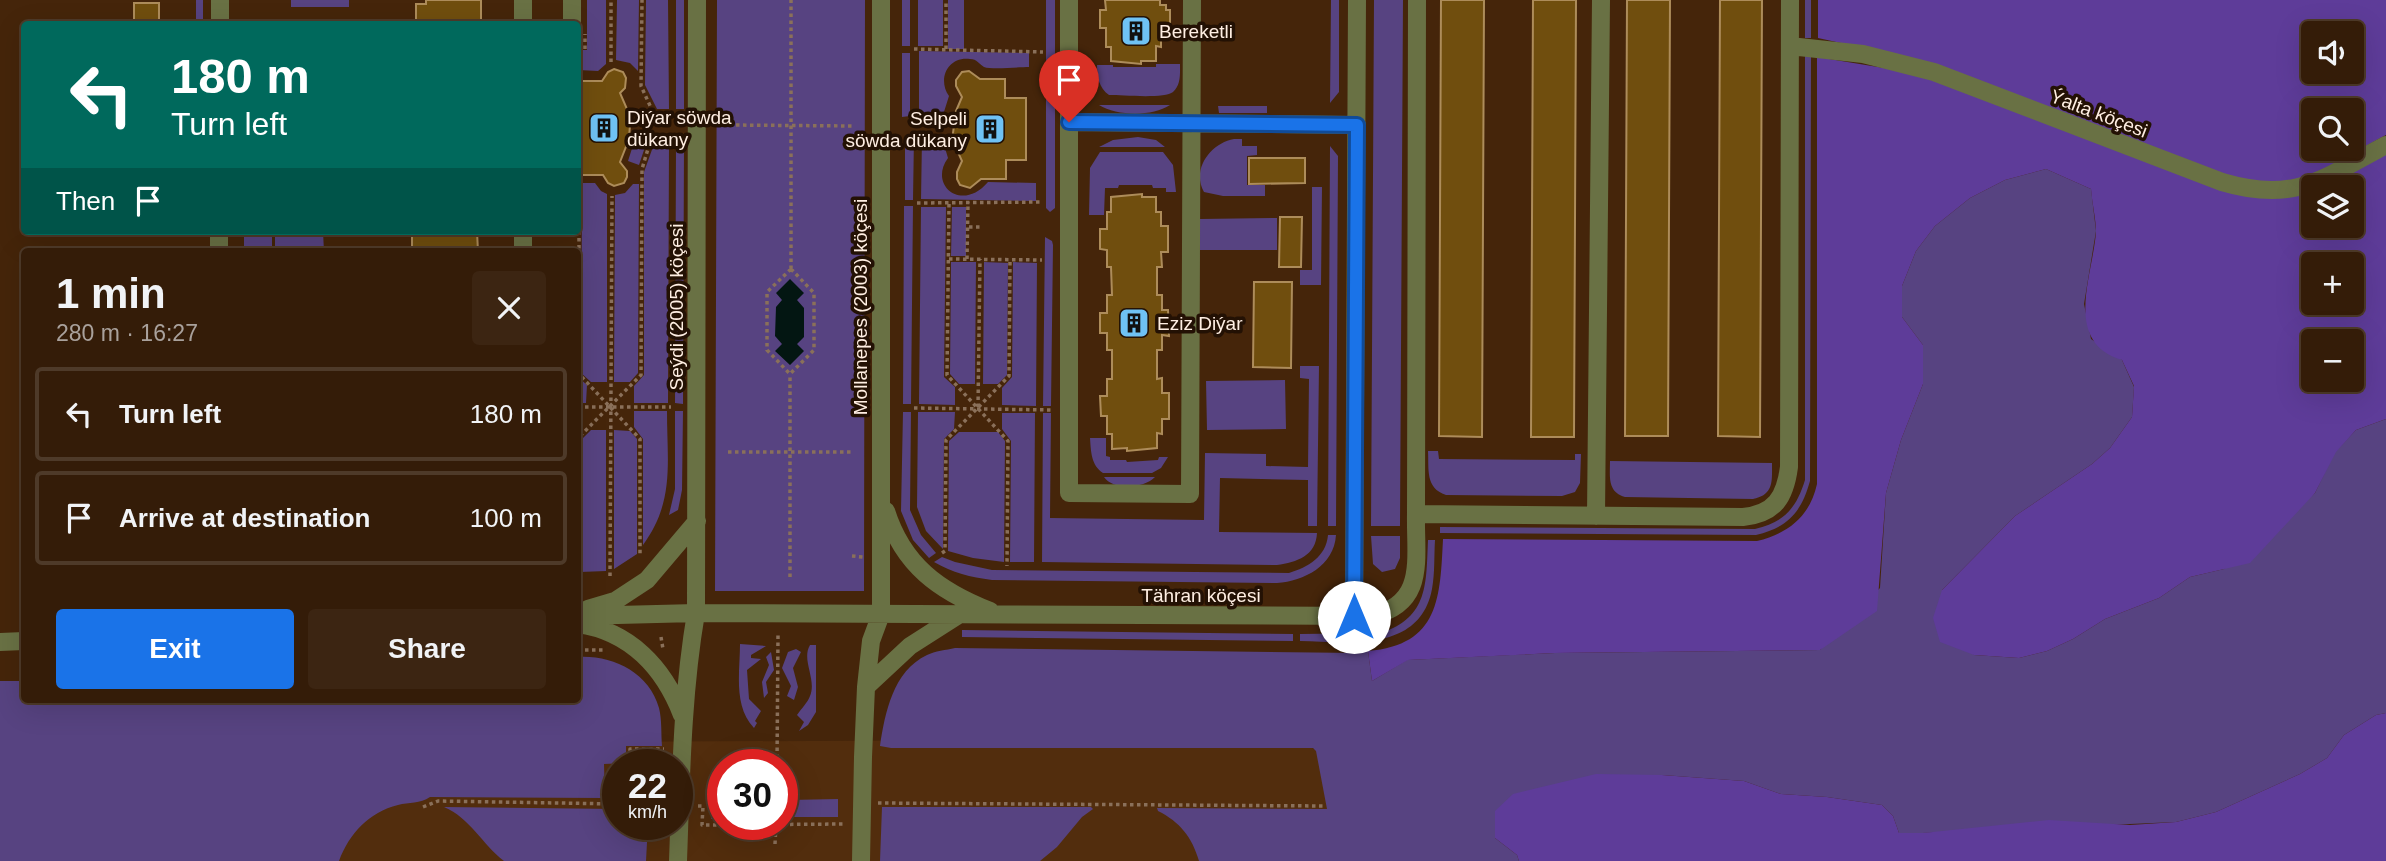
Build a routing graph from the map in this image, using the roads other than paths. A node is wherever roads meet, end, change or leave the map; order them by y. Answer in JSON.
{"nodes":[{"id":1,"x":220,"y":0,"type":"edge"},
{"id":2,"x":523,"y":0,"type":"edge"},
{"id":3,"x":572,"y":0,"type":"edge"},
{"id":4,"x":697,"y":0,"type":"edge"},
{"id":5,"x":881,"y":0,"type":"edge"},
{"id":6,"x":1069,"y":0,"type":"edge"},
{"id":7,"x":1192,"y":0,"type":"edge"},
{"id":8,"x":1357,"y":0,"type":"edge"},
{"id":9,"x":1417,"y":0,"type":"edge"},
{"id":10,"x":1601,"y":0,"type":"edge"},
{"id":11,"x":1790,"y":0,"type":"edge"},
{"id":12,"x":220,"y":21,"type":"edge"},
{"id":13,"x":523,"y":21,"type":"edge"},
{"id":14,"x":572,"y":21,"type":"edge"},
{"id":15,"x":1790,"y":46,"type":"junction"},
{"id":16,"x":1069,"y":122,"type":"junction"},
{"id":17,"x":1192,"y":124,"type":"junction"},
{"id":18,"x":1357,"y":125,"type":"junction"},
{"id":19,"x":2386,"y":145,"type":"edge"},
{"id":20,"x":881,"y":496,"type":"junction"},
{"id":21,"x":1416,"y":514,"type":"junction"},
{"id":22,"x":1596,"y":516,"type":"junction"},
{"id":23,"x":697,"y":521,"type":"junction"},
{"id":24,"x":581,"y":610,"type":"edge"},
{"id":25,"x":696,"y":613,"type":"junction"},
{"id":26,"x":881,"y":614,"type":"junction"},
{"id":27,"x":959,"y":615,"type":"junction"},
{"id":28,"x":999,"y":615,"type":"junction"},
{"id":29,"x":581,"y":616,"type":"edge"},
{"id":30,"x":1354,"y":617,"type":"junction"},
{"id":31,"x":581,"y":624,"type":"edge"},
{"id":32,"x":21,"y":640,"type":"edge"},
{"id":33,"x":0,"y":642,"type":"edge"},
{"id":34,"x":866,"y":687,"type":"junction"},
{"id":35,"x":683,"y":719,"type":"junction"},
{"id":36,"x":678,"y":861,"type":"edge"},
{"id":37,"x":861,"y":861,"type":"edge"}],
"edges":[{"from":1,"to":12,"type":"street"},
{"from":2,"to":13,"type":"street"},
{"from":3,"to":14,"type":"street"},
{"from":4,"to":23,"type":"street","name":"Seýdi (2005) köçesi"},
{"from":5,"to":20,"type":"street","name":"Mollanepes (2003) köçesi"},
{"from":6,"to":16,"type":"street"},
{"from":7,"to":17,"type":"street"},
{"from":8,"to":18,"type":"street"},
{"from":9,"to":21,"type":"street","name":"Tähran köçesi"},
{"from":10,"to":22,"type":"street"},
{"from":11,"to":15,"type":"street"},
{"from":15,"to":19,"type":"street","name":"Ýalta köçesi"},
{"from":15,"to":22,"type":"street"},
{"from":16,"to":17,"type":"street"},
{"from":16,"to":17,"type":"street"},
{"from":17,"to":18,"type":"street"},
{"from":18,"to":30,"type":"street"},
{"from":20,"to":26,"type":"street","name":"Mollanepes (2003) köçesi"},
{"from":20,"to":28,"type":"street"},
{"from":21,"to":22,"type":"street"},
{"from":21,"to":30,"type":"street","name":"Tähran köçesi"},
{"from":23,"to":24,"type":"street"},
{"from":23,"to":25,"type":"street","name":"Seýdi (2005) köçesi"},
{"from":25,"to":26,"type":"street","name":"Tähran köçesi"},
{"from":25,"to":29,"type":"street","name":"Tähran köçesi"},
{"from":25,"to":35,"type":"street","name":"Seýdi (2005) köçesi"},
{"from":26,"to":27,"type":"street","name":"Tähran köçesi"},
{"from":26,"to":34,"type":"street","name":"Mollanepes (2003) köçesi"},
{"from":27,"to":28,"type":"street","name":"Tähran köçesi"},
{"from":27,"to":34,"type":"street"},
{"from":28,"to":30,"type":"street","name":"Tähran köçesi"},
{"from":31,"to":35,"type":"street"},
{"from":32,"to":33,"type":"street"},
{"from":34,"to":37,"type":"street","name":"Mollanepes (2003) köçesi"},
{"from":35,"to":36,"type":"street","name":"Seýdi (2005) köçesi"}]}
